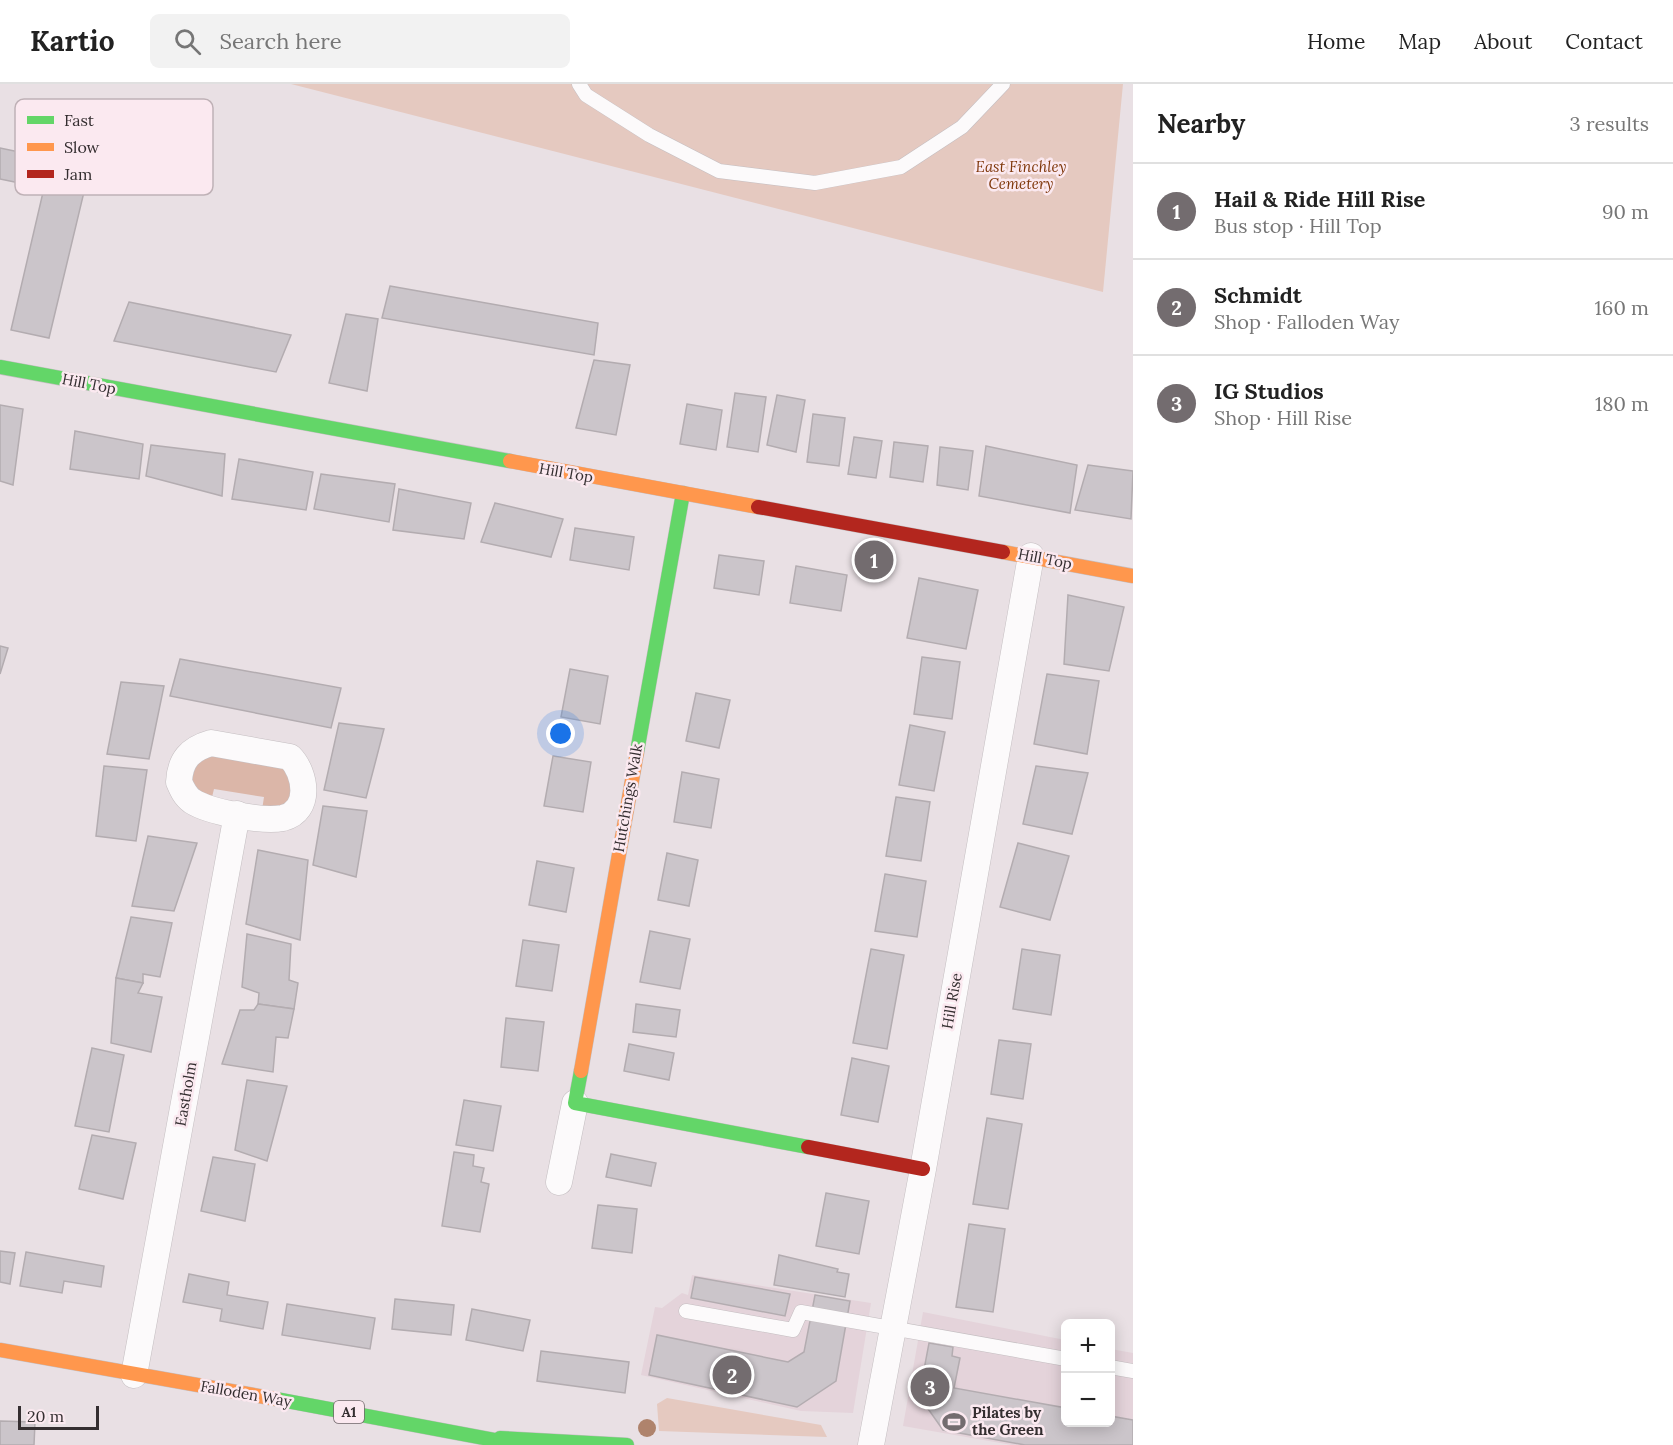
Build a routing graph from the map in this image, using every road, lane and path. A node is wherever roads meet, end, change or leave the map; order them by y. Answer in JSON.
{"nodes":[{"id":1,"x":579,"y":84,"type":"edge"},
{"id":2,"x":1003,"y":84,"type":"edge"},
{"id":3,"x":0,"y":367,"type":"edge"},
{"id":4,"x":683,"y":493,"type":"junction"},
{"id":5,"x":1030,"y":556,"type":"junction"},
{"id":6,"x":1133,"y":576,"type":"edge"},
{"id":7,"x":237,"y":814,"type":"junction"},
{"id":8,"x":575,"y":1103,"type":"junction"},
{"id":9,"x":923,"y":1169,"type":"junction"},
{"id":10,"x":558,"y":1182,"type":"dead end"},
{"id":11,"x":686,"y":1311,"type":"dead end"},
{"id":12,"x":893,"y":1329,"type":"junction"},
{"id":13,"x":0,"y":1350,"type":"edge"},
{"id":14,"x":1061,"y":1358,"type":"edge"},
{"id":15,"x":1115,"y":1368,"type":"edge"},
{"id":16,"x":1133,"y":1371,"type":"edge"},
{"id":17,"x":134,"y":1375,"type":"junction"},
{"id":18,"x":493,"y":1438,"type":"junction"},
{"id":19,"x":521,"y":1445,"type":"edge"},
{"id":20,"x":627,"y":1445,"type":"edge"},
{"id":21,"x":870,"y":1445,"type":"edge"}],
"edges":[{"from":1,"to":2,"type":"lane"},
{"from":3,"to":4,"type":"main road","name":"Hill Top"},
{"from":4,"to":5,"type":"main road","name":"Hill Top"},
{"from":4,"to":8,"type":"main road","name":"Hutchings Walk"},
{"from":5,"to":6,"type":"main road","name":"Hill Top"},
{"from":5,"to":9,"type":"street","name":"Hill Rise"},
{"from":7,"to":7,"type":"street"},
{"from":7,"to":17,"type":"street","name":"Eastholm"},
{"from":8,"to":9,"type":"main road"},
{"from":8,"to":10,"type":"street","name":"Hutchings Walk"},
{"from":9,"to":12,"type":"street","name":"Hill Rise"},
{"from":11,"to":12,"type":"lane"},
{"from":12,"to":14,"type":"lane"},
{"from":12,"to":21,"type":"street","name":"Hill Rise"},
{"from":13,"to":17,"type":"main road","name":"Falloden Way","number":"A1"},
{"from":15,"to":16,"type":"lane"},
{"from":17,"to":18,"type":"main road","name":"Falloden Way","number":"A1"},
{"from":18,"to":19,"type":"main road","name":"Falloden Way","number":"A1"},
{"from":18,"to":20,"type":"main road","name":"Falloden Way","number":"A1"}]}
